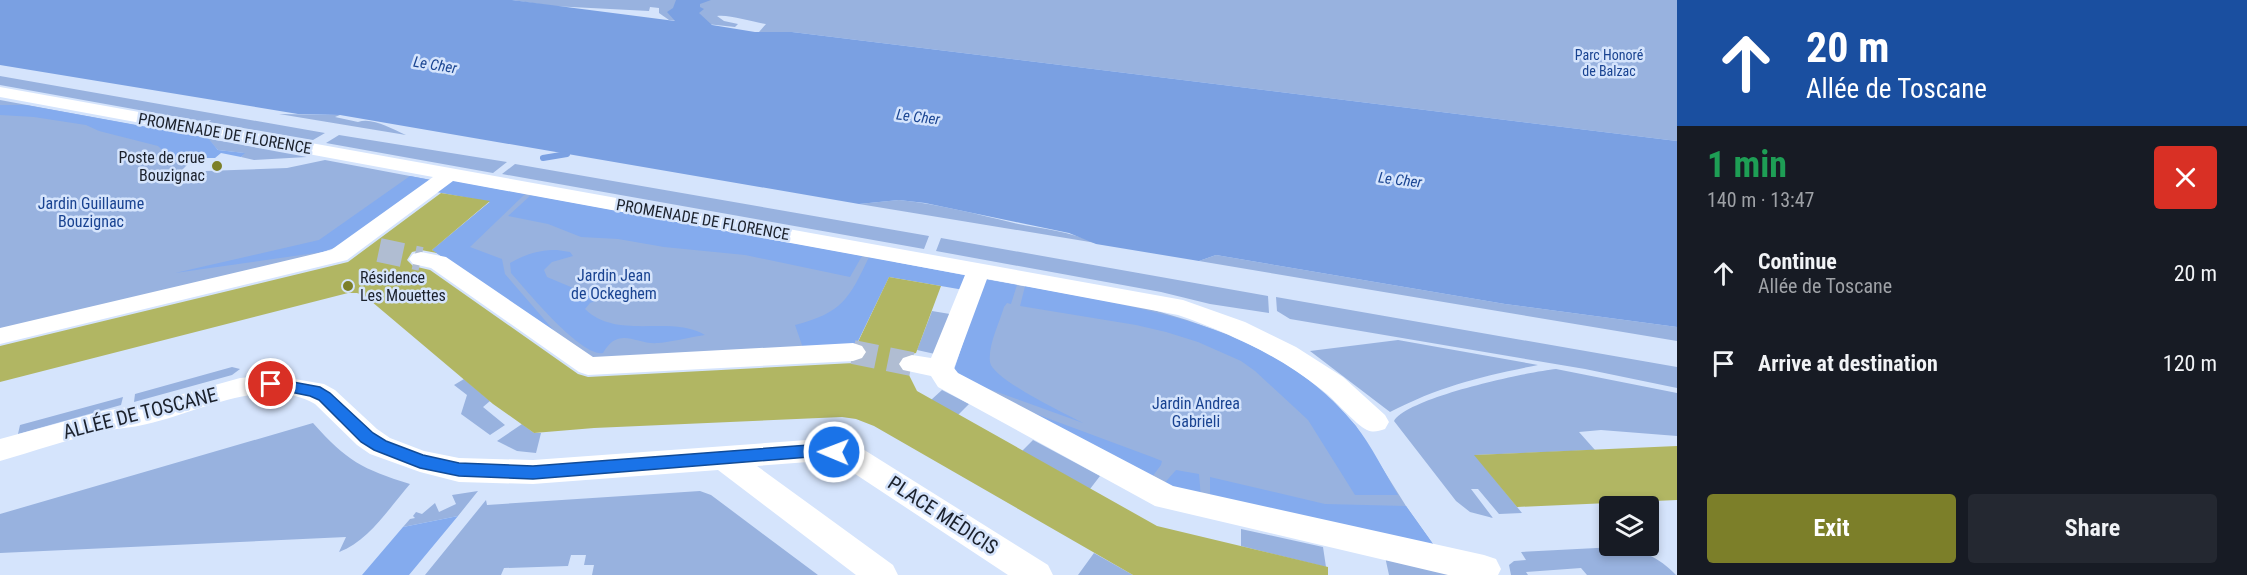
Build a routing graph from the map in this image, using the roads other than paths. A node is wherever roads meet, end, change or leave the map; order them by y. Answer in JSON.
{"nodes":[{"id":1,"x":0,"y":92,"type":"edge"},
{"id":2,"x":450,"y":174,"type":"junction"},
{"id":3,"x":422,"y":259,"type":"tunnel mouth"},
{"id":4,"x":979,"y":269,"type":"junction"},
{"id":5,"x":0,"y":336,"type":"edge"},
{"id":6,"x":853,"y":352,"type":"tunnel mouth"},
{"id":7,"x":1375,"y":422,"type":"dead end"},
{"id":8,"x":0,"y":450,"type":"edge"},
{"id":9,"x":724,"y":458,"type":"junction"},
{"id":10,"x":1484,"y":569,"type":"dead end"},
{"id":11,"x":881,"y":575,"type":"edge"},
{"id":12,"x":1036,"y":575,"type":"edge"}],
"edges":[{"from":1,"to":2,"type":"street","name":"PROMENADE DE FLORENCE"},
{"from":2,"to":4,"type":"street","name":"PROMENADE DE FLORENCE"},
{"from":2,"to":5,"type":"street"},
{"from":3,"to":6,"type":"street"},
{"from":4,"to":7,"type":"street","name":"PROMENADE DE FLORENCE"},
{"from":4,"to":10,"type":"street"},
{"from":8,"to":9,"type":"street","name":"ALLÉE DE TOSCANE"},
{"from":9,"to":11,"type":"street"},
{"from":9,"to":12,"type":"street","name":"PLACE MÉDICIS"}]}
